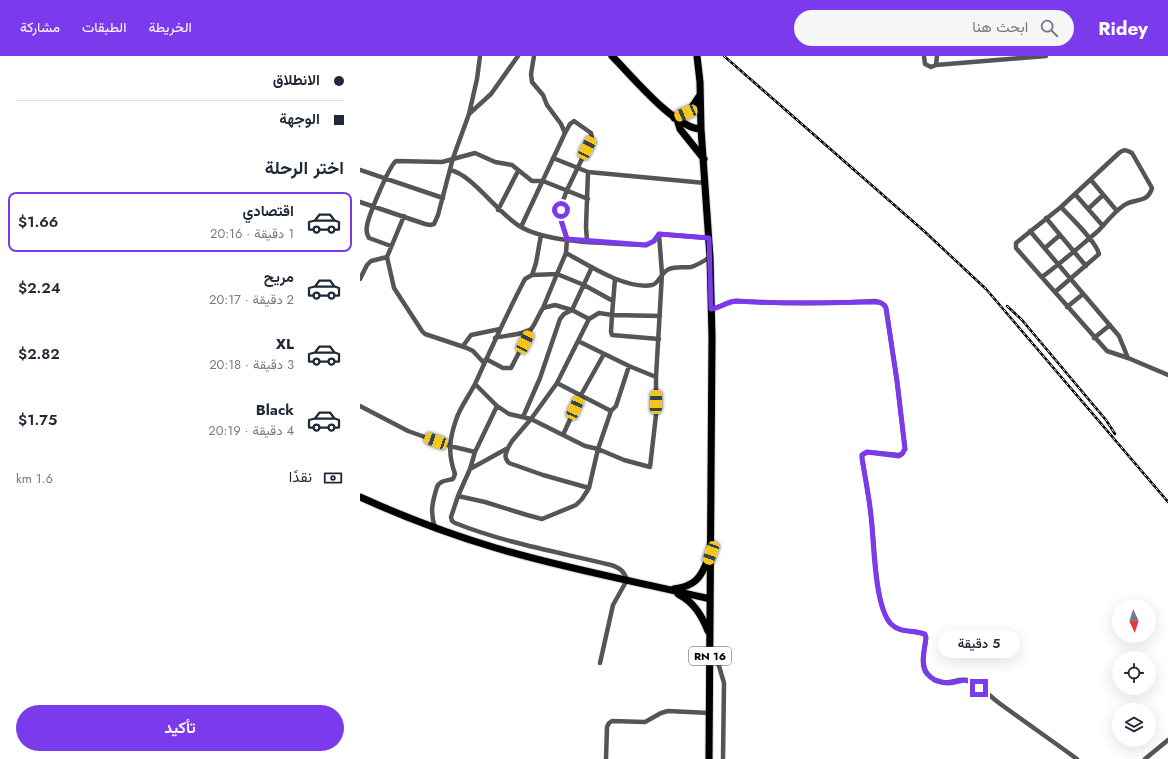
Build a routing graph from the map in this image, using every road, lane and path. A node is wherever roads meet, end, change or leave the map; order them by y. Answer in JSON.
{"nodes":[{"id":1,"x":480,"y":56,"type":"edge"},
{"id":2,"x":518,"y":56,"type":"edge"},
{"id":3,"x":534,"y":56,"type":"edge"},
{"id":4,"x":612,"y":56,"type":"edge"},
{"id":5,"x":696,"y":56,"type":"edge"},
{"id":6,"x":924,"y":56,"type":"edge"},
{"id":7,"x":937,"y":56,"type":"edge"},
{"id":8,"x":1046,"y":56,"type":"edge"},
{"id":9,"x":936,"y":65,"type":"junction"},
{"id":10,"x":700,"y":94,"type":"junction"},
{"id":11,"x":469,"y":114,"type":"junction"},
{"id":12,"x":676,"y":118,"type":"junction"},
{"id":13,"x":701,"y":129,"type":"junction"},
{"id":14,"x":565,"y":133,"type":"junction"},
{"id":15,"x":453,"y":158,"type":"junction"},
{"id":16,"x":553,"y":158,"type":"junction"},
{"id":17,"x":704,"y":159,"type":"junction"},
{"id":18,"x":577,"y":167,"type":"junction"},
{"id":19,"x":360,"y":170,"type":"edge"},
{"id":20,"x":450,"y":170,"type":"junction"},
{"id":21,"x":518,"y":171,"type":"junction"},
{"id":22,"x":588,"y":172,"type":"junction"},
{"id":23,"x":386,"y":179,"type":"junction"},
{"id":24,"x":1091,"y":180,"type":"junction"},
{"id":25,"x":543,"y":181,"type":"junction"},
{"id":26,"x":705,"y":183,"type":"junction"},
{"id":27,"x":567,"y":190,"type":"junction"},
{"id":28,"x":1075,"y":194,"type":"junction"},
{"id":29,"x":1103,"y":195,"type":"junction"},
{"id":30,"x":443,"y":198,"type":"junction"},
{"id":31,"x":588,"y":198,"type":"junction"},
{"id":32,"x":360,"y":202,"type":"edge"},
{"id":33,"x":374,"y":206,"type":"junction"},
{"id":34,"x":1061,"y":207,"type":"junction"},
{"id":35,"x":1088,"y":209,"type":"junction"},
{"id":36,"x":498,"y":210,"type":"junction"},
{"id":37,"x":1117,"y":211,"type":"junction"},
{"id":38,"x":404,"y":216,"type":"junction"},
{"id":39,"x":1046,"y":218,"type":"junction"},
{"id":40,"x":1103,"y":226,"type":"junction"},
{"id":41,"x":521,"y":227,"type":"junction"},
{"id":42,"x":1030,"y":231,"type":"junction"},
{"id":43,"x":659,"y":234,"type":"junction"},
{"id":44,"x":541,"y":235,"type":"junction"},
{"id":45,"x":1060,"y":235,"type":"junction"},
{"id":46,"x":709,"y":238,"type":"junction"},
{"id":47,"x":1089,"y":238,"type":"junction"},
{"id":48,"x":567,"y":239,"type":"junction"},
{"id":49,"x":587,"y":241,"type":"junction"},
{"id":50,"x":391,"y":246,"type":"junction"},
{"id":51,"x":1044,"y":248,"type":"junction"},
{"id":52,"x":1073,"y":251,"type":"junction"},
{"id":53,"x":566,"y":253,"type":"junction"},
{"id":54,"x":387,"y":256,"type":"junction"},
{"id":55,"x":710,"y":257,"type":"junction"},
{"id":56,"x":1058,"y":265,"type":"junction"},
{"id":57,"x":1086,"y":266,"type":"junction"},
{"id":58,"x":592,"y":267,"type":"junction"},
{"id":59,"x":557,"y":274,"type":"junction"},
{"id":60,"x":662,"y":274,"type":"junction"},
{"id":61,"x":532,"y":275,"type":"junction"},
{"id":62,"x":1042,"y":277,"type":"junction"},
{"id":63,"x":1070,"y":278,"type":"junction"},
{"id":64,"x":360,"y":279,"type":"edge"},
{"id":65,"x":615,"y":279,"type":"junction"},
{"id":66,"x":584,"y":285,"type":"junction"},
{"id":67,"x":1055,"y":292,"type":"junction"},
{"id":68,"x":1083,"y":294,"type":"junction"},
{"id":69,"x":613,"y":301,"type":"junction"},
{"id":70,"x":1067,"y":307,"type":"junction"},
{"id":71,"x":543,"y":308,"type":"junction"},
{"id":72,"x":711,"y":309,"type":"junction"},
{"id":73,"x":572,"y":310,"type":"junction"},
{"id":74,"x":612,"y":315,"type":"junction"},
{"id":75,"x":660,"y":316,"type":"junction"},
{"id":76,"x":589,"y":319,"type":"junction"},
{"id":77,"x":1110,"y":325,"type":"junction"},
{"id":78,"x":500,"y":329,"type":"junction"},
{"id":79,"x":531,"y":329,"type":"junction"},
{"id":80,"x":495,"y":338,"type":"junction"},
{"id":81,"x":1094,"y":338,"type":"junction"},
{"id":82,"x":659,"y":339,"type":"junction"},
{"id":83,"x":578,"y":341,"type":"junction"},
{"id":84,"x":463,"y":346,"type":"junction"},
{"id":85,"x":604,"y":354,"type":"junction"},
{"id":86,"x":1128,"y":358,"type":"junction"},
{"id":87,"x":485,"y":361,"type":"junction"},
{"id":88,"x":629,"y":366,"type":"junction"},
{"id":89,"x":1168,"y":375,"type":"edge"},
{"id":90,"x":656,"y":377,"type":"junction"},
{"id":91,"x":557,"y":383,"type":"junction"},
{"id":92,"x":475,"y":384,"type":"junction"},
{"id":93,"x":581,"y":395,"type":"junction"},
{"id":94,"x":360,"y":406,"type":"edge"},
{"id":95,"x":497,"y":406,"type":"junction"},
{"id":96,"x":611,"y":411,"type":"junction"},
{"id":97,"x":524,"y":417,"type":"junction"},
{"id":98,"x":531,"y":419,"type":"junction"},
{"id":99,"x":563,"y":435,"type":"junction"},
{"id":100,"x":450,"y":446,"type":"junction"},
{"id":101,"x":508,"y":448,"type":"junction"},
{"id":102,"x":598,"y":449,"type":"junction"},
{"id":103,"x":475,"y":452,"type":"junction"},
{"id":104,"x":470,"y":469,"type":"junction"},
{"id":105,"x":589,"y":488,"type":"junction"},
{"id":106,"x":458,"y":496,"type":"junction"},
{"id":107,"x":360,"y":497,"type":"edge"},
{"id":108,"x":436,"y":528,"type":"junction"},
{"id":109,"x":711,"y":553,"type":"junction"},
{"id":110,"x":627,"y":580,"type":"junction"},
{"id":111,"x":671,"y":590,"type":"junction"},
{"id":112,"x":710,"y":599,"type":"junction"},
{"id":113,"x":710,"y":635,"type":"junction"},
{"id":114,"x":710,"y":654,"type":"junction"},
{"id":115,"x":600,"y":663,"type":"dead end"},
{"id":116,"x":709,"y":713,"type":"junction"},
{"id":117,"x":1168,"y":740,"type":"edge"},
{"id":118,"x":606,"y":759,"type":"edge"},
{"id":119,"x":710,"y":759,"type":"edge"},
{"id":120,"x":723,"y":759,"type":"edge"},
{"id":121,"x":1077,"y":759,"type":"edge"},
{"id":122,"x":1145,"y":759,"type":"edge"}],
"edges":[{"from":1,"to":11,"type":"street"},
{"from":2,"to":11,"type":"street"},
{"from":3,"to":14,"type":"street"},
{"from":4,"to":12,"type":"main road"},
{"from":5,"to":10,"type":"main road","number":"RN 16"},
{"from":6,"to":9,"type":"street"},
{"from":7,"to":9,"type":"street"},
{"from":8,"to":9,"type":"street"},
{"from":10,"to":12,"type":"main road"},
{"from":10,"to":13,"type":"main road","number":"RN 16"},
{"from":11,"to":15,"type":"street"},
{"from":12,"to":13,"type":"main road"},
{"from":12,"to":17,"type":"main road"},
{"from":13,"to":17,"type":"main road","number":"RN 16"},
{"from":14,"to":16,"type":"street"},
{"from":14,"to":18,"type":"street"},
{"from":15,"to":20,"type":"street"},
{"from":15,"to":21,"type":"street"},
{"from":15,"to":23,"type":"street"},
{"from":16,"to":18,"type":"street"},
{"from":16,"to":25,"type":"street"},
{"from":17,"to":26,"type":"main road","number":"RN 16"},
{"from":18,"to":22,"type":"street"},
{"from":18,"to":27,"type":"street"},
{"from":19,"to":23,"type":"street"},
{"from":20,"to":30,"type":"street"},
{"from":20,"to":36,"type":"street"},
{"from":21,"to":25,"type":"street"},
{"from":21,"to":36,"type":"street"},
{"from":22,"to":26,"type":"street"},
{"from":22,"to":31,"type":"street"},
{"from":23,"to":30,"type":"street"},
{"from":23,"to":33,"type":"street"},
{"from":24,"to":28,"type":"street"},
{"from":24,"to":29,"type":"street"},
{"from":24,"to":37,"type":"street"},
{"from":25,"to":27,"type":"street"},
{"from":25,"to":41,"type":"street"},
{"from":26,"to":46,"type":"main road","number":"RN 16"},
{"from":27,"to":31,"type":"street"},
{"from":27,"to":48,"type":"street"},
{"from":28,"to":34,"type":"street"},
{"from":28,"to":35,"type":"street"},
{"from":29,"to":35,"type":"street"},
{"from":29,"to":37,"type":"street"},
{"from":30,"to":38,"type":"street"},
{"from":31,"to":49,"type":"street"},
{"from":32,"to":33,"type":"street"},
{"from":33,"to":38,"type":"street"},
{"from":33,"to":50,"type":"street"},
{"from":34,"to":39,"type":"street"},
{"from":34,"to":47,"type":"street"},
{"from":35,"to":40,"type":"street"},
{"from":36,"to":41,"type":"street"},
{"from":37,"to":40,"type":"street"},
{"from":38,"to":50,"type":"street"},
{"from":39,"to":42,"type":"street"},
{"from":39,"to":45,"type":"street"},
{"from":40,"to":47,"type":"street"},
{"from":41,"to":44,"type":"street"},
{"from":42,"to":51,"type":"street"},
{"from":42,"to":62,"type":"street"},
{"from":43,"to":46,"type":"street"},
{"from":43,"to":49,"type":"street"},
{"from":43,"to":60,"type":"street"},
{"from":44,"to":48,"type":"street"},
{"from":44,"to":61,"type":"street"},
{"from":45,"to":51,"type":"street"},
{"from":45,"to":52,"type":"street"},
{"from":46,"to":55,"type":"main road","number":"RN 16"},
{"from":47,"to":52,"type":"street"},
{"from":47,"to":57,"type":"street"},
{"from":48,"to":49,"type":"street"},
{"from":48,"to":53,"type":"street"},
{"from":50,"to":54,"type":"street"},
{"from":51,"to":56,"type":"street"},
{"from":52,"to":56,"type":"street"},
{"from":52,"to":57,"type":"street"},
{"from":53,"to":58,"type":"street"},
{"from":53,"to":59,"type":"street"},
{"from":54,"to":64,"type":"street"},
{"from":54,"to":84,"type":"street"},
{"from":55,"to":60,"type":"street"},
{"from":55,"to":72,"type":"main road","number":"RN 16"},
{"from":56,"to":62,"type":"street"},
{"from":56,"to":63,"type":"street"},
{"from":57,"to":63,"type":"street"},
{"from":58,"to":65,"type":"street"},
{"from":58,"to":66,"type":"street"},
{"from":59,"to":61,"type":"street"},
{"from":59,"to":66,"type":"street"},
{"from":59,"to":71,"type":"street"},
{"from":60,"to":65,"type":"street"},
{"from":60,"to":75,"type":"street"},
{"from":61,"to":78,"type":"street"},
{"from":62,"to":67,"type":"street"},
{"from":63,"to":67,"type":"street"},
{"from":63,"to":68,"type":"street"},
{"from":65,"to":69,"type":"street"},
{"from":66,"to":69,"type":"street"},
{"from":66,"to":73,"type":"street"},
{"from":67,"to":70,"type":"street"},
{"from":68,"to":70,"type":"street"},
{"from":68,"to":77,"type":"street"},
{"from":69,"to":74,"type":"street"},
{"from":70,"to":81,"type":"street"},
{"from":71,"to":73,"type":"street"},
{"from":71,"to":79,"type":"street"},
{"from":72,"to":109,"type":"main road","number":"RN 16"},
{"from":72,"to":121,"type":"street"},
{"from":73,"to":76,"type":"street"},
{"from":73,"to":97,"type":"street"},
{"from":74,"to":75,"type":"street"},
{"from":74,"to":76,"type":"street"},
{"from":74,"to":82,"type":"street"},
{"from":75,"to":82,"type":"street"},
{"from":76,"to":83,"type":"street"},
{"from":77,"to":81,"type":"street"},
{"from":77,"to":86,"type":"street"},
{"from":78,"to":80,"type":"street"},
{"from":78,"to":84,"type":"street"},
{"from":79,"to":80,"type":"street"},
{"from":79,"to":87,"type":"street"},
{"from":80,"to":87,"type":"street"},
{"from":81,"to":86,"type":"street"},
{"from":82,"to":90,"type":"street"},
{"from":83,"to":85,"type":"street"},
{"from":83,"to":91,"type":"street"},
{"from":84,"to":87,"type":"street"},
{"from":85,"to":88,"type":"street"},
{"from":85,"to":93,"type":"street"},
{"from":86,"to":89,"type":"street"},
{"from":87,"to":92,"type":"street"},
{"from":88,"to":90,"type":"street"},
{"from":88,"to":96,"type":"street"},
{"from":90,"to":102,"type":"street"},
{"from":91,"to":93,"type":"street"},
{"from":91,"to":98,"type":"street"},
{"from":92,"to":95,"type":"street"},
{"from":92,"to":100,"type":"street"},
{"from":93,"to":96,"type":"street"},
{"from":93,"to":99,"type":"street"},
{"from":94,"to":100,"type":"street"},
{"from":95,"to":97,"type":"street"},
{"from":95,"to":103,"type":"street"},
{"from":96,"to":102,"type":"street"},
{"from":97,"to":98,"type":"street"},
{"from":98,"to":99,"type":"street"},
{"from":98,"to":101,"type":"street"},
{"from":99,"to":102,"type":"street"},
{"from":100,"to":103,"type":"street"},
{"from":100,"to":108,"type":"street"},
{"from":101,"to":104,"type":"street"},
{"from":101,"to":105,"type":"street"},
{"from":102,"to":105,"type":"street"},
{"from":103,"to":104,"type":"street"},
{"from":104,"to":106,"type":"street"},
{"from":105,"to":106,"type":"street"},
{"from":106,"to":110,"type":"street"},
{"from":107,"to":108,"type":"main road"},
{"from":108,"to":110,"type":"main road"},
{"from":109,"to":111,"type":"main road"},
{"from":109,"to":112,"type":"main road","number":"RN 16"},
{"from":110,"to":111,"type":"main road"},
{"from":110,"to":115,"type":"street"},
{"from":111,"to":112,"type":"main road"},
{"from":111,"to":113,"type":"main road"},
{"from":112,"to":113,"type":"main road","number":"RN 16"},
{"from":113,"to":114,"type":"main road","number":"RN 16"},
{"from":114,"to":116,"type":"main road","number":"RN 16"},
{"from":114,"to":120,"type":"street"},
{"from":116,"to":118,"type":"street"},
{"from":116,"to":119,"type":"main road","number":"RN 16"},
{"from":117,"to":122,"type":"street"}]}
